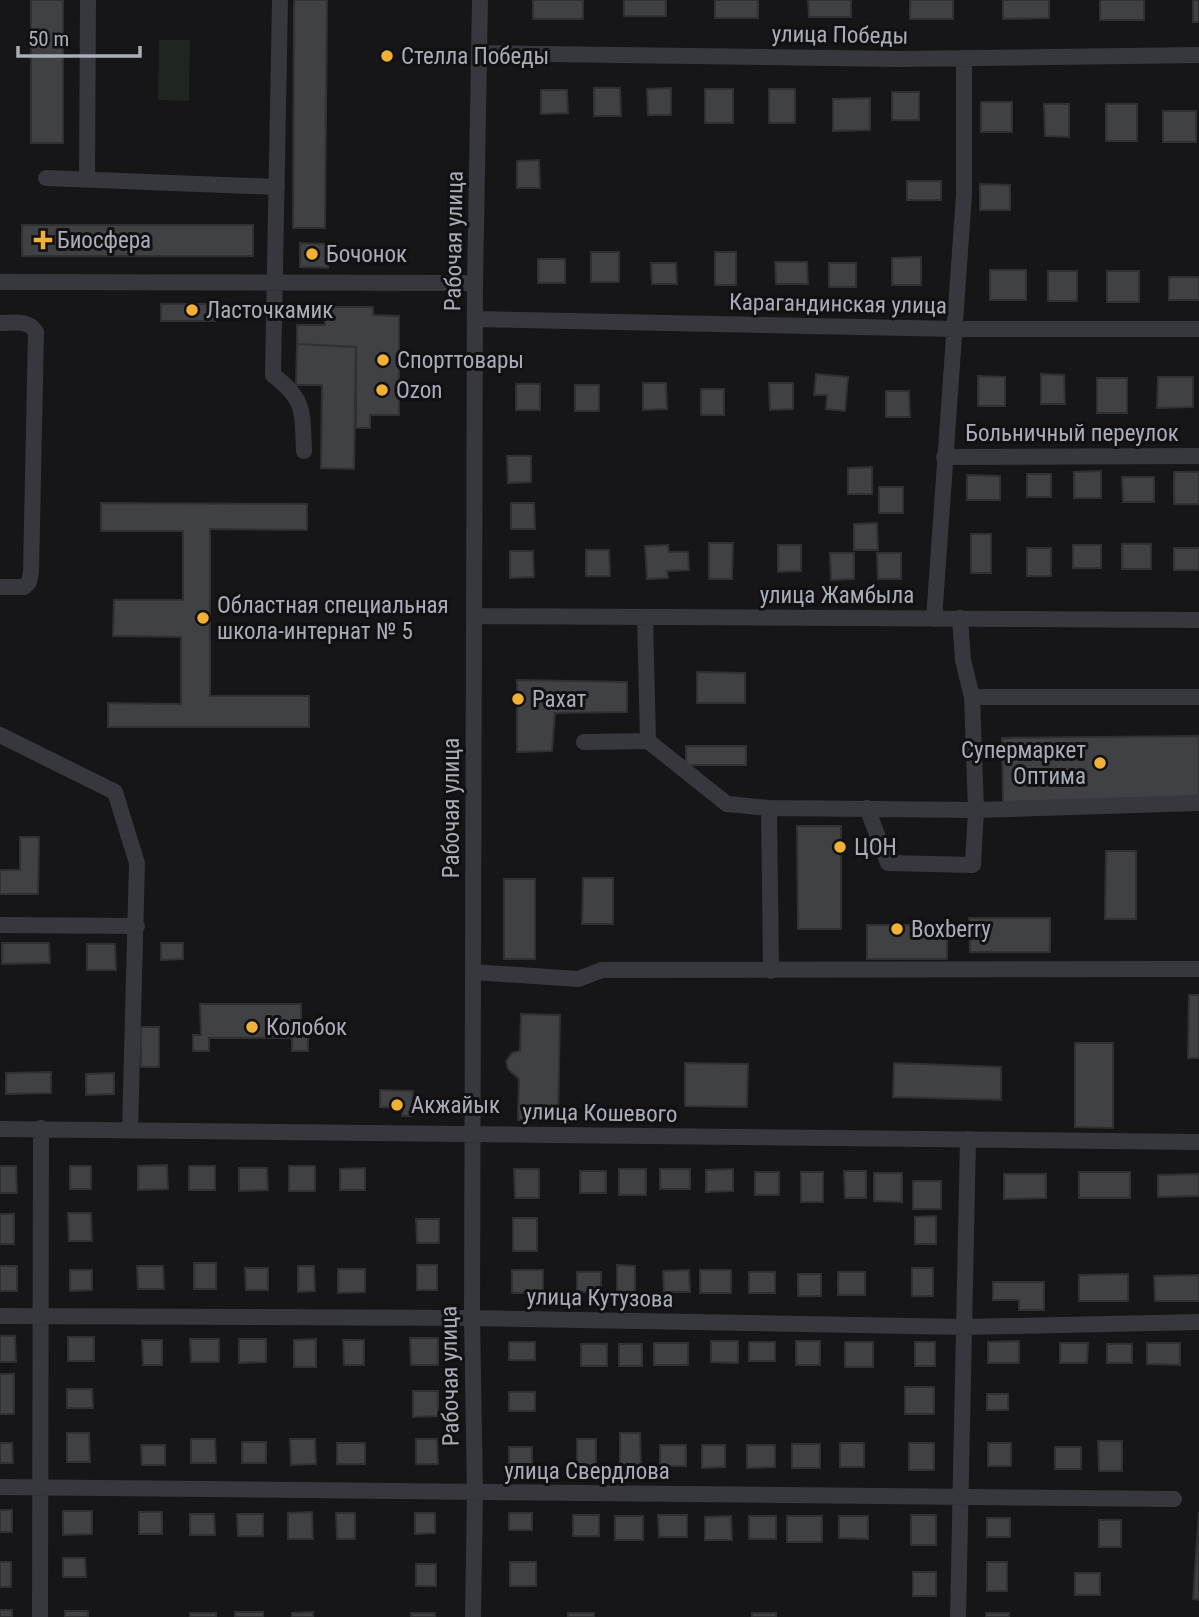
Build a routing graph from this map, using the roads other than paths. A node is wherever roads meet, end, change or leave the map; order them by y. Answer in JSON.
{"nodes":[{"id":1,"x":88,"y":0,"type":"edge"},
{"id":2,"x":280,"y":0,"type":"edge"},
{"id":3,"x":480,"y":0,"type":"edge"},
{"id":4,"x":480,"y":53,"type":"junction"},
{"id":5,"x":1199,"y":55,"type":"edge"},
{"id":6,"x":964,"y":58,"type":"junction"},
{"id":7,"x":46,"y":178,"type":"dead end"},
{"id":8,"x":87,"y":179,"type":"junction"},
{"id":9,"x":277,"y":187,"type":"junction"},
{"id":10,"x":0,"y":282,"type":"edge"},
{"id":11,"x":275,"y":282,"type":"junction"},
{"id":12,"x":475,"y":283,"type":"junction"},
{"id":13,"x":476,"y":319,"type":"junction"},
{"id":14,"x":0,"y":323,"type":"edge"},
{"id":15,"x":956,"y":329,"type":"junction"},
{"id":16,"x":1199,"y":329,"type":"edge"},
{"id":17,"x":304,"y":451,"type":"dead end"},
{"id":18,"x":1199,"y":456,"type":"edge"},
{"id":19,"x":944,"y":457,"type":"junction"},
{"id":20,"x":0,"y":587,"type":"edge"},
{"id":21,"x":475,"y":616,"type":"junction"},
{"id":22,"x":645,"y":617,"type":"junction"},
{"id":23,"x":933,"y":618,"type":"junction"},
{"id":24,"x":960,"y":618,"type":"junction"},
{"id":25,"x":1199,"y":620,"type":"edge"},
{"id":26,"x":1199,"y":696,"type":"edge"},
{"id":27,"x":972,"y":697,"type":"junction"},
{"id":28,"x":0,"y":735,"type":"edge"},
{"id":29,"x":648,"y":741,"type":"junction"},
{"id":30,"x":584,"y":742,"type":"dead end"},
{"id":31,"x":1199,"y":803,"type":"edge"},
{"id":32,"x":769,"y":808,"type":"junction"},
{"id":33,"x":867,"y":808,"type":"junction"},
{"id":34,"x":976,"y":810,"type":"junction"},
{"id":35,"x":0,"y":925,"type":"edge"},
{"id":36,"x":137,"y":926,"type":"junction"},
{"id":37,"x":1199,"y":970,"type":"edge"},
{"id":38,"x":771,"y":971,"type":"junction"},
{"id":39,"x":473,"y":972,"type":"junction"},
{"id":40,"x":41,"y":1128,"type":"junction"},
{"id":41,"x":0,"y":1129,"type":"edge"},
{"id":42,"x":130,"y":1130,"type":"junction"},
{"id":43,"x":472,"y":1135,"type":"junction"},
{"id":44,"x":968,"y":1139,"type":"junction"},
{"id":45,"x":1199,"y":1142,"type":"edge"},
{"id":46,"x":0,"y":1316,"type":"edge"},
{"id":47,"x":41,"y":1316,"type":"junction"},
{"id":48,"x":472,"y":1318,"type":"junction"},
{"id":49,"x":1199,"y":1322,"type":"edge"},
{"id":50,"x":965,"y":1327,"type":"junction"},
{"id":51,"x":0,"y":1487,"type":"edge"},
{"id":52,"x":39,"y":1487,"type":"junction"},
{"id":53,"x":475,"y":1493,"type":"junction"},
{"id":54,"x":961,"y":1496,"type":"junction"},
{"id":55,"x":1174,"y":1499,"type":"dead end"},
{"id":56,"x":40,"y":1617,"type":"edge"},
{"id":57,"x":473,"y":1617,"type":"edge"},
{"id":58,"x":958,"y":1617,"type":"edge"}],
"edges":[{"from":1,"to":8,"type":"street"},
{"from":2,"to":9,"type":"street"},
{"from":3,"to":4,"type":"street","name":"Рабочая улица"},
{"from":4,"to":6,"type":"street","name":"улица Победы"},
{"from":4,"to":12,"type":"street","name":"Рабочая улица"},
{"from":5,"to":6,"type":"street","name":"улица Победы"},
{"from":6,"to":15,"type":"street"},
{"from":7,"to":8,"type":"street"},
{"from":8,"to":9,"type":"street"},
{"from":9,"to":11,"type":"street"},
{"from":10,"to":11,"type":"street"},
{"from":11,"to":12,"type":"street"},
{"from":11,"to":17,"type":"street"},
{"from":12,"to":13,"type":"street","name":"Рабочая улица"},
{"from":13,"to":15,"type":"street","name":"Карагандинская улица"},
{"from":13,"to":21,"type":"street","name":"Рабочая улица"},
{"from":14,"to":20,"type":"street"},
{"from":15,"to":16,"type":"street","name":"Карагандинская улица"},
{"from":15,"to":19,"type":"street"},
{"from":18,"to":19,"type":"street","name":"Больничный переулок"},
{"from":19,"to":23,"type":"street"},
{"from":21,"to":22,"type":"street","name":"улица Жамбыла"},
{"from":21,"to":39,"type":"street","name":"Рабочая улица"},
{"from":22,"to":23,"type":"street","name":"улица Жамбыла"},
{"from":22,"to":29,"type":"street"},
{"from":23,"to":24,"type":"street","name":"улица Жамбыла"},
{"from":24,"to":25,"type":"street","name":"улица Жамбыла"},
{"from":24,"to":27,"type":"street"},
{"from":26,"to":27,"type":"street"},
{"from":27,"to":34,"type":"street"},
{"from":28,"to":36,"type":"street"},
{"from":29,"to":30,"type":"street"},
{"from":29,"to":32,"type":"street"},
{"from":31,"to":34,"type":"street"},
{"from":32,"to":33,"type":"street"},
{"from":32,"to":38,"type":"street"},
{"from":33,"to":34,"type":"street"},
{"from":33,"to":34,"type":"street"},
{"from":35,"to":36,"type":"street"},
{"from":36,"to":42,"type":"street"},
{"from":37,"to":38,"type":"street"},
{"from":38,"to":39,"type":"street"},
{"from":39,"to":43,"type":"street","name":"Рабочая улица"},
{"from":40,"to":41,"type":"street","name":"улица Кошевого"},
{"from":40,"to":42,"type":"street","name":"улица Кошевого"},
{"from":40,"to":47,"type":"street"},
{"from":42,"to":43,"type":"street","name":"улица Кошевого"},
{"from":43,"to":44,"type":"street","name":"улица Кошевого"},
{"from":43,"to":48,"type":"street","name":"Рабочая улица"},
{"from":44,"to":45,"type":"street","name":"улица Кошевого"},
{"from":44,"to":50,"type":"street"},
{"from":46,"to":47,"type":"street","name":"улица Кутузова"},
{"from":47,"to":48,"type":"street","name":"улица Кутузова"},
{"from":47,"to":52,"type":"street"},
{"from":48,"to":50,"type":"street","name":"улица Кутузова"},
{"from":48,"to":53,"type":"street","name":"Рабочая улица"},
{"from":49,"to":50,"type":"street","name":"улица Кутузова"},
{"from":50,"to":54,"type":"street"},
{"from":51,"to":52,"type":"street","name":"улица Свердлова"},
{"from":52,"to":53,"type":"street","name":"улица Свердлова"},
{"from":52,"to":56,"type":"street"},
{"from":53,"to":54,"type":"street","name":"улица Свердлова"},
{"from":53,"to":57,"type":"street","name":"Рабочая улица"},
{"from":54,"to":55,"type":"street","name":"улица Свердлова"},
{"from":54,"to":58,"type":"street"}]}
